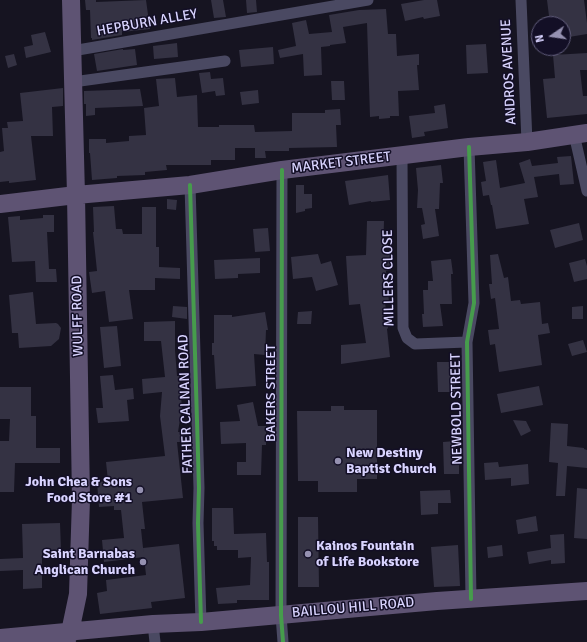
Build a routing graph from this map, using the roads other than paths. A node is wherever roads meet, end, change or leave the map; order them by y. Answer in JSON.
{"nodes":[{"id":1,"x":71,"y":0,"type":"edge"},
{"id":2,"x":368,"y":0,"type":"edge"},
{"id":3,"x":521,"y":0,"type":"edge"},
{"id":4,"x":72,"y":51,"type":"junction"},
{"id":5,"x":225,"y":61,"type":"dead end"},
{"id":6,"x":73,"y":82,"type":"junction"},
{"id":7,"x":581,"y":134,"type":"edge"},
{"id":8,"x":527,"y":142,"type":"junction"},
{"id":9,"x":469,"y":147,"type":"junction"},
{"id":10,"x":402,"y":156,"type":"junction"},
{"id":11,"x":282,"y":170,"type":"junction"},
{"id":12,"x":190,"y":184,"type":"junction"},
{"id":13,"x":587,"y":191,"type":"edge"},
{"id":14,"x":76,"y":195,"type":"junction"},
{"id":15,"x":0,"y":204,"type":"edge"},
{"id":16,"x":467,"y":342,"type":"junction"},
{"id":17,"x":587,"y":591,"type":"edge"},
{"id":18,"x":471,"y":599,"type":"junction"},
{"id":19,"x":281,"y":615,"type":"junction"},
{"id":20,"x":201,"y":622,"type":"junction"},
{"id":21,"x":154,"y":633,"type":"edge"},
{"id":22,"x":68,"y":637,"type":"edge"},
{"id":23,"x":0,"y":638,"type":"edge"},
{"id":24,"x":283,"y":642,"type":"edge"}],
"edges":[{"from":1,"to":4,"type":"main road","name":"WULFF ROAD"},
{"from":2,"to":4,"type":"street","name":"HEPBURN ALLEY"},
{"from":3,"to":8,"type":"street","name":"ANDROS AVENUE"},
{"from":4,"to":6,"type":"main road","name":"WULFF ROAD"},
{"from":5,"to":6,"type":"street"},
{"from":6,"to":14,"type":"main road","name":"WULFF ROAD"},
{"from":7,"to":8,"type":"main road","name":"MARKET STREET"},
{"from":7,"to":13,"type":"street"},
{"from":8,"to":9,"type":"main road","name":"MARKET STREET"},
{"from":9,"to":10,"type":"main road","name":"MARKET STREET"},
{"from":9,"to":16,"type":"street","name":"NEWBOLD STREET"},
{"from":10,"to":11,"type":"main road","name":"MARKET STREET"},
{"from":10,"to":16,"type":"street","name":"MILLERS CLOSE"},
{"from":11,"to":12,"type":"main road","name":"MARKET STREET"},
{"from":11,"to":19,"type":"street","name":"BAKERS STREET"},
{"from":12,"to":14,"type":"main road","name":"MARKET STREET"},
{"from":12,"to":20,"type":"street","name":"FATHER CALNAN ROAD"},
{"from":14,"to":15,"type":"main road","name":"MARKET STREET"},
{"from":14,"to":22,"type":"main road","name":"WULFF ROAD"},
{"from":16,"to":18,"type":"street","name":"NEWBOLD STREET"},
{"from":17,"to":18,"type":"main road","name":"BAILLOU HILL ROAD"},
{"from":18,"to":19,"type":"main road","name":"BAILLOU HILL ROAD"},
{"from":19,"to":20,"type":"main road","name":"BAILLOU HILL ROAD"},
{"from":19,"to":24,"type":"street","name":"BAKERS STREET"},
{"from":20,"to":21,"type":"main road","name":"BAILLOU HILL ROAD"},
{"from":21,"to":22,"type":"main road","name":"BAILLOU HILL ROAD"},
{"from":22,"to":23,"type":"main road","name":"BAILLOU HILL ROAD"}]}
